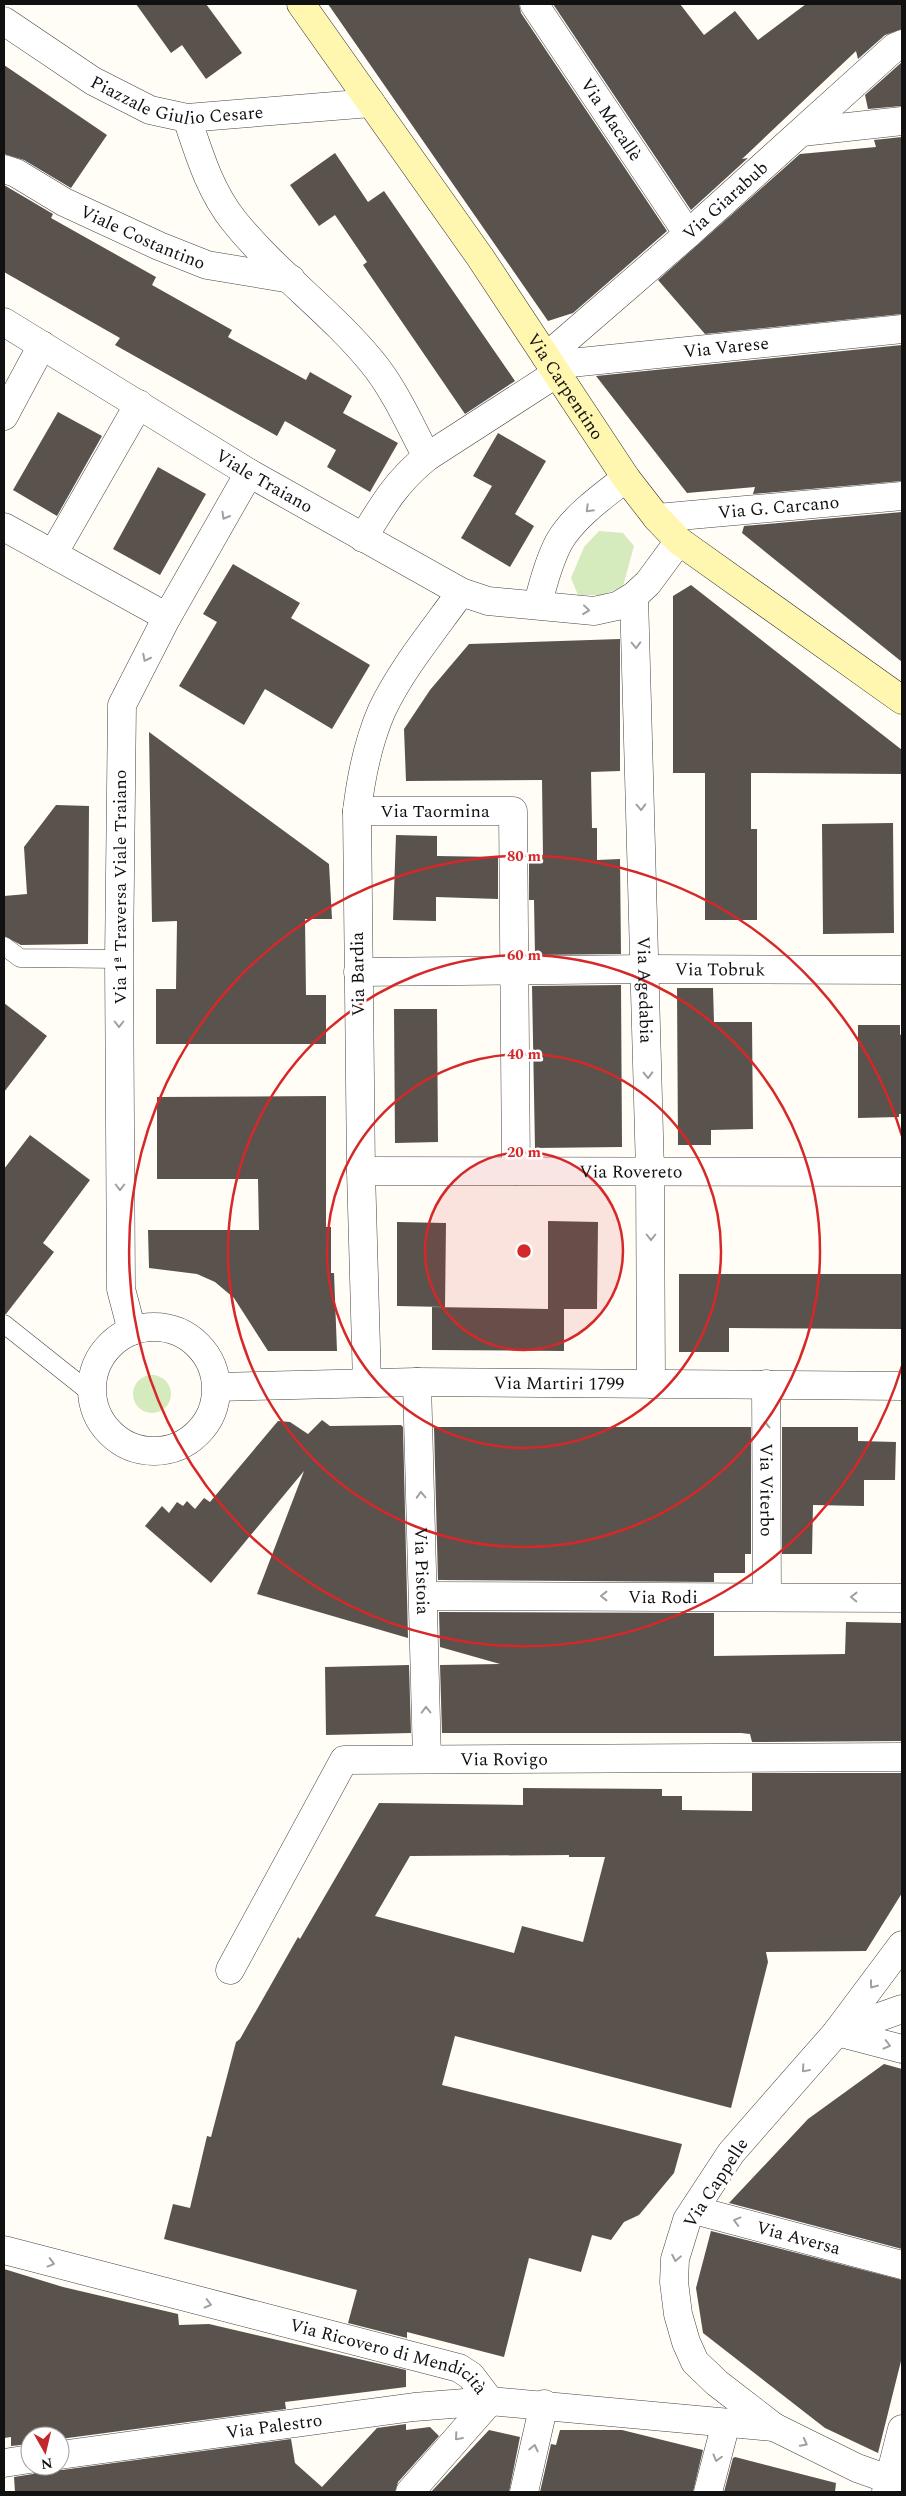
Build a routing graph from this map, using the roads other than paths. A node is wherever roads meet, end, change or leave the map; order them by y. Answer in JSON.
{"nodes":[{"id":1,"x":301,"y":4,"type":"edge"},
{"id":2,"x":534,"y":4,"type":"edge"},
{"id":3,"x":4,"y":21,"type":"edge"},
{"id":4,"x":902,"y":44,"type":"edge"},
{"id":5,"x":371,"y":103,"type":"junction"},
{"id":6,"x":187,"y":118,"type":"junction"},
{"id":7,"x":902,"y":121,"type":"edge"},
{"id":8,"x":802,"y":132,"type":"junction"},
{"id":9,"x":4,"y":169,"type":"edge"},
{"id":10,"x":688,"y":234,"type":"junction"},
{"id":11,"x":291,"y":280,"type":"junction"},
{"id":12,"x":4,"y":322,"type":"edge"},
{"id":13,"x":902,"y":329,"type":"edge"},
{"id":14,"x":42,"y":346,"type":"junction"},
{"id":15,"x":551,"y":365,"type":"junction"},
{"id":16,"x":139,"y":404,"type":"junction"},
{"id":17,"x":4,"y":416,"type":"edge"},
{"id":18,"x":426,"y":457,"type":"junction"},
{"id":19,"x":249,"y":473,"type":"junction"},
{"id":20,"x":626,"y":478,"type":"junction"},
{"id":21,"x":902,"y":496,"type":"edge"},
{"id":22,"x":656,"y":518,"type":"junction"},
{"id":23,"x":4,"y":527,"type":"edge"},
{"id":24,"x":363,"y":538,"type":"junction"},
{"id":25,"x":679,"y":541,"type":"junction"},
{"id":26,"x":53,"y":554,"type":"junction"},
{"id":27,"x":461,"y":592,"type":"junction"},
{"id":28,"x":634,"y":596,"type":"junction"},
{"id":29,"x":538,"y":604,"type":"junction"},
{"id":30,"x":167,"y":616,"type":"junction"},
{"id":31,"x":902,"y":700,"type":"edge"},
{"id":32,"x":356,"y":811,"type":"junction"},
{"id":33,"x":4,"y":946,"type":"edge"},
{"id":34,"x":119,"y":959,"type":"junction"},
{"id":35,"x":646,"y":968,"type":"junction"},
{"id":36,"x":514,"y":970,"type":"junction"},
{"id":37,"x":902,"y":970,"type":"edge"},
{"id":38,"x":358,"y":972,"type":"junction"},
{"id":39,"x":360,"y":1171,"type":"junction"},
{"id":40,"x":516,"y":1171,"type":"junction"},
{"id":41,"x":650,"y":1171,"type":"junction"},
{"id":42,"x":902,"y":1172,"type":"edge"},
{"id":43,"x":4,"y":1324,"type":"edge"},
{"id":44,"x":132,"y":1331,"type":"junction"},
{"id":45,"x":417,"y":1382,"type":"junction"},
{"id":46,"x":367,"y":1383,"type":"junction"},
{"id":47,"x":651,"y":1384,"type":"junction"},
{"id":48,"x":766,"y":1384,"type":"junction"},
{"id":49,"x":902,"y":1386,"type":"edge"},
{"id":50,"x":217,"y":1387,"type":"junction"},
{"id":51,"x":92,"y":1394,"type":"junction"},
{"id":52,"x":424,"y":1596,"type":"junction"},
{"id":53,"x":767,"y":1596,"type":"junction"},
{"id":54,"x":902,"y":1598,"type":"edge"},
{"id":55,"x":902,"y":1757,"type":"edge"},
{"id":56,"x":427,"y":1759,"type":"junction"},
{"id":57,"x":902,"y":1946,"type":"edge"},
{"id":58,"x":230,"y":1970,"type":"dead end"},
{"id":59,"x":902,"y":2009,"type":"edge"},
{"id":60,"x":837,"y":2032,"type":"junction"},
{"id":61,"x":902,"y":2049,"type":"edge"},
{"id":62,"x":694,"y":2210,"type":"junction"},
{"id":63,"x":4,"y":2250,"type":"edge"},
{"id":64,"x":902,"y":2265,"type":"edge"},
{"id":65,"x":490,"y":2401,"type":"junction"},
{"id":66,"x":544,"y":2404,"type":"junction"},
{"id":67,"x":748,"y":2407,"type":"joint"},
{"id":68,"x":726,"y":2423,"type":"junction"},
{"id":69,"x":774,"y":2427,"type":"junction"},
{"id":70,"x":902,"y":2429,"type":"edge"},
{"id":71,"x":70,"y":2454,"type":"edge"},
{"id":72,"x":20,"y":2461,"type":"edge"},
{"id":73,"x":4,"y":2463,"type":"edge"},
{"id":74,"x":892,"y":2485,"type":"edge"},
{"id":75,"x":410,"y":2492,"type":"edge"},
{"id":76,"x":524,"y":2492,"type":"edge"},
{"id":77,"x":708,"y":2492,"type":"edge"}],
"edges":[{"from":1,"to":5,"type":"street","name":"Via Carpentino"},
{"from":2,"to":10,"type":"street","name":"Via Macallè"},
{"from":3,"to":6,"type":"street","name":"Piazzale Giulio Cesare"},
{"from":4,"to":8,"type":"street","name":"Via Giarabub"},
{"from":5,"to":6,"type":"street","name":"Piazzale Giulio Cesare"},
{"from":5,"to":15,"type":"street","name":"Via Carpentino"},
{"from":6,"to":11,"type":"street"},
{"from":7,"to":8,"type":"street"},
{"from":8,"to":10,"type":"street","name":"Via Giarabub"},
{"from":9,"to":11,"type":"street","name":"Viale Costantino"},
{"from":10,"to":15,"type":"street","name":"Via Giarabub"},
{"from":11,"to":18,"type":"street"},
{"from":12,"to":14,"type":"street","name":"Viale Traiano"},
{"from":13,"to":15,"type":"street","name":"Via Varese"},
{"from":14,"to":16,"type":"street","name":"Viale Traiano"},
{"from":14,"to":17,"type":"street"},
{"from":15,"to":18,"type":"street","name":"Via Varese"},
{"from":15,"to":20,"type":"street","name":"Via Carpentino"},
{"from":16,"to":19,"type":"street","name":"Viale Traiano"},
{"from":16,"to":26,"type":"street"},
{"from":18,"to":24,"type":"street","name":"Via Varese"},
{"from":19,"to":24,"type":"street","name":"Viale Traiano"},
{"from":19,"to":30,"type":"street","name":"Via 1ª Traversa Viale Traiano","one_way":true},
{"from":20,"to":22,"type":"street","name":"Via Carpentino"},
{"from":20,"to":29,"type":"street","one_way":true},
{"from":21,"to":22,"type":"street","name":"Via G. Carcano"},
{"from":22,"to":25,"type":"street","name":"Via Carpentino"},
{"from":23,"to":26,"type":"street"},
{"from":24,"to":27,"type":"street","name":"Viale Traiano"},
{"from":25,"to":28,"type":"street","name":"Viale Traiano"},
{"from":25,"to":31,"type":"street","name":"Via Carpentino"},
{"from":26,"to":30,"type":"street"},
{"from":27,"to":29,"type":"street","name":"Viale Traiano"},
{"from":27,"to":32,"type":"street","name":"Via Bardia"},
{"from":29,"to":28,"type":"street","name":"Viale Traiano","one_way":true},
{"from":28,"to":35,"type":"street","name":"Via Agedabia","one_way":true},
{"from":30,"to":34,"type":"street","name":"Via 1ª Traversa Viale Traiano","one_way":true},
{"from":32,"to":36,"type":"street","name":"Via Taormina"},
{"from":32,"to":38,"type":"street","name":"Via Bardia"},
{"from":33,"to":34,"type":"lane"},
{"from":34,"to":44,"type":"street","name":"Via 1ª Traversa Viale Traiano","one_way":true},
{"from":35,"to":36,"type":"street","name":"Via Tobruk"},
{"from":35,"to":37,"type":"street","name":"Via Tobruk"},
{"from":35,"to":41,"type":"street","name":"Via Agedabia","one_way":true},
{"from":36,"to":38,"type":"street","name":"Via Tobruk"},
{"from":36,"to":40,"type":"street"},
{"from":38,"to":39,"type":"street","name":"Via Bardia"},
{"from":39,"to":40,"type":"street","name":"Via Rovereto"},
{"from":39,"to":46,"type":"street","name":"Via Bardia"},
{"from":40,"to":41,"type":"street","name":"Via Rovereto"},
{"from":41,"to":42,"type":"street","name":"Via Rovereto"},
{"from":41,"to":47,"type":"street","name":"Via Agedabia","one_way":true},
{"from":43,"to":51,"type":"lane"},
{"from":44,"to":50,"type":"street"},
{"from":44,"to":51,"type":"street"},
{"from":45,"to":46,"type":"street","name":"Via Martiri 1799"},
{"from":45,"to":47,"type":"street","name":"Via Martiri 1799"},
{"from":52,"to":45,"type":"street","name":"Via Pistoia","one_way":true},
{"from":46,"to":50,"type":"street","name":"Via Martiri 1799"},
{"from":47,"to":48,"type":"street","name":"Via Martiri 1799"},
{"from":48,"to":49,"type":"street","name":"Via Martiri 1799"},
{"from":53,"to":48,"type":"street","name":"Via Viterbo","one_way":true},
{"from":50,"to":51,"type":"street"},
{"from":53,"to":52,"type":"street","name":"Via Rodi","one_way":true},
{"from":56,"to":52,"type":"street","name":"Via Pistoia","one_way":true},
{"from":54,"to":53,"type":"street","name":"Via Rodi","one_way":true},
{"from":55,"to":56,"type":"street","name":"Via Rovigo"},
{"from":56,"to":58,"type":"street","name":"Via Rovigo"},
{"from":57,"to":60,"type":"street","one_way":true},
{"from":59,"to":60,"type":"street","name":"Via Cappelle"},
{"from":60,"to":61,"type":"street","one_way":true},
{"from":60,"to":62,"type":"street","name":"Via Cappelle","one_way":true},
{"from":64,"to":62,"type":"street","name":"Via Aversa","one_way":true},
{"from":62,"to":67,"type":"street","name":"Via Cappelle","one_way":true},
{"from":63,"to":65,"type":"street","name":"Via Ricovero di Mendicità","one_way":true},
{"from":65,"to":66,"type":"street","name":"Via Ricovero di Mendicità"},
{"from":65,"to":71,"type":"street","name":"Via Palestro"},
{"from":65,"to":75,"type":"street","one_way":true},
{"from":66,"to":68,"type":"street","name":"Via Ricovero di Mendicità"},
{"from":76,"to":66,"type":"street","one_way":true},
{"from":67,"to":69,"type":"street","name":"Via Ricovero di Mendicità"},
{"from":68,"to":69,"type":"street","name":"Via Ricovero di Mendicità"},
{"from":68,"to":77,"type":"street","one_way":true},
{"from":69,"to":74,"type":"street","name":"Via Ricovero di Mendicità","one_way":true},
{"from":70,"to":74,"type":"street"},
{"from":72,"to":73,"type":"street"}]}
